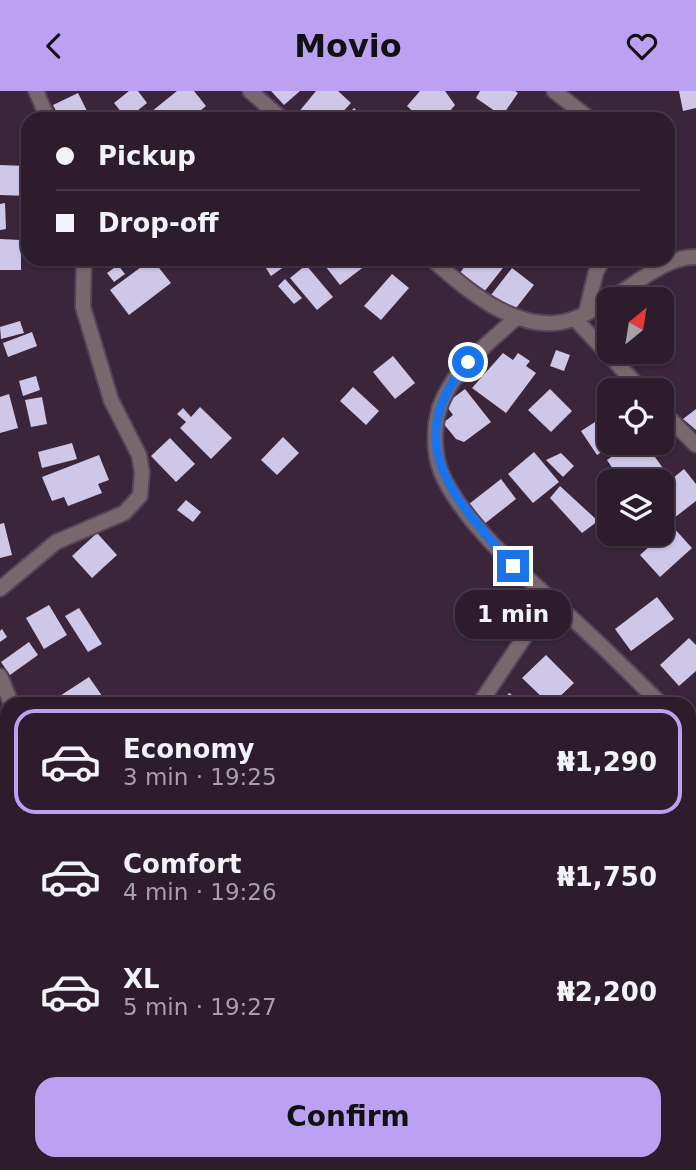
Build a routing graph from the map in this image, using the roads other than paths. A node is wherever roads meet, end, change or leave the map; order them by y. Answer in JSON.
{"nodes":[{"id":1,"x":36,"y":91,"type":"edge"},
{"id":2,"x":250,"y":91,"type":"edge"},
{"id":3,"x":554,"y":91,"type":"edge"},
{"id":4,"x":45,"y":112,"type":"edge"},
{"id":5,"x":271,"y":112,"type":"edge"},
{"id":6,"x":581,"y":112,"type":"edge"},
{"id":7,"x":696,"y":257,"type":"edge"},
{"id":8,"x":675,"y":261,"type":"edge"},
{"id":9,"x":84,"y":266,"type":"edge"},
{"id":10,"x":440,"y":266,"type":"edge"},
{"id":11,"x":599,"y":266,"type":"edge"},
{"id":12,"x":665,"y":266,"type":"edge"},
{"id":13,"x":630,"y":287,"type":"edge"},
{"id":14,"x":597,"y":307,"type":"edge"},
{"id":15,"x":581,"y":316,"type":"junction"},
{"id":16,"x":517,"y":317,"type":"junction"},
{"id":17,"x":632,"y":378,"type":"edge"},
{"id":18,"x":674,"y":423,"type":"edge"},
{"id":19,"x":696,"y":445,"type":"edge"},
{"id":20,"x":0,"y":589,"type":"edge"},
{"id":21,"x":550,"y":599,"type":"junction"},
{"id":22,"x":0,"y":676,"type":"edge"},
{"id":23,"x":9,"y":697,"type":"edge"},
{"id":24,"x":484,"y":697,"type":"edge"},
{"id":25,"x":654,"y":697,"type":"edge"}],
"edges":[{"from":1,"to":4,"type":"street"},
{"from":2,"to":5,"type":"street"},
{"from":3,"to":6,"type":"street"},
{"from":7,"to":8,"type":"street"},
{"from":9,"to":20,"type":"street"},
{"from":10,"to":16,"type":"street"},
{"from":11,"to":15,"type":"street"},
{"from":12,"to":13,"type":"street"},
{"from":14,"to":15,"type":"street"},
{"from":15,"to":16,"type":"street"},
{"from":15,"to":17,"type":"street"},
{"from":16,"to":21,"type":"street"},
{"from":18,"to":19,"type":"street"},
{"from":21,"to":24,"type":"street"},
{"from":21,"to":25,"type":"street"},
{"from":22,"to":23,"type":"street"}]}
